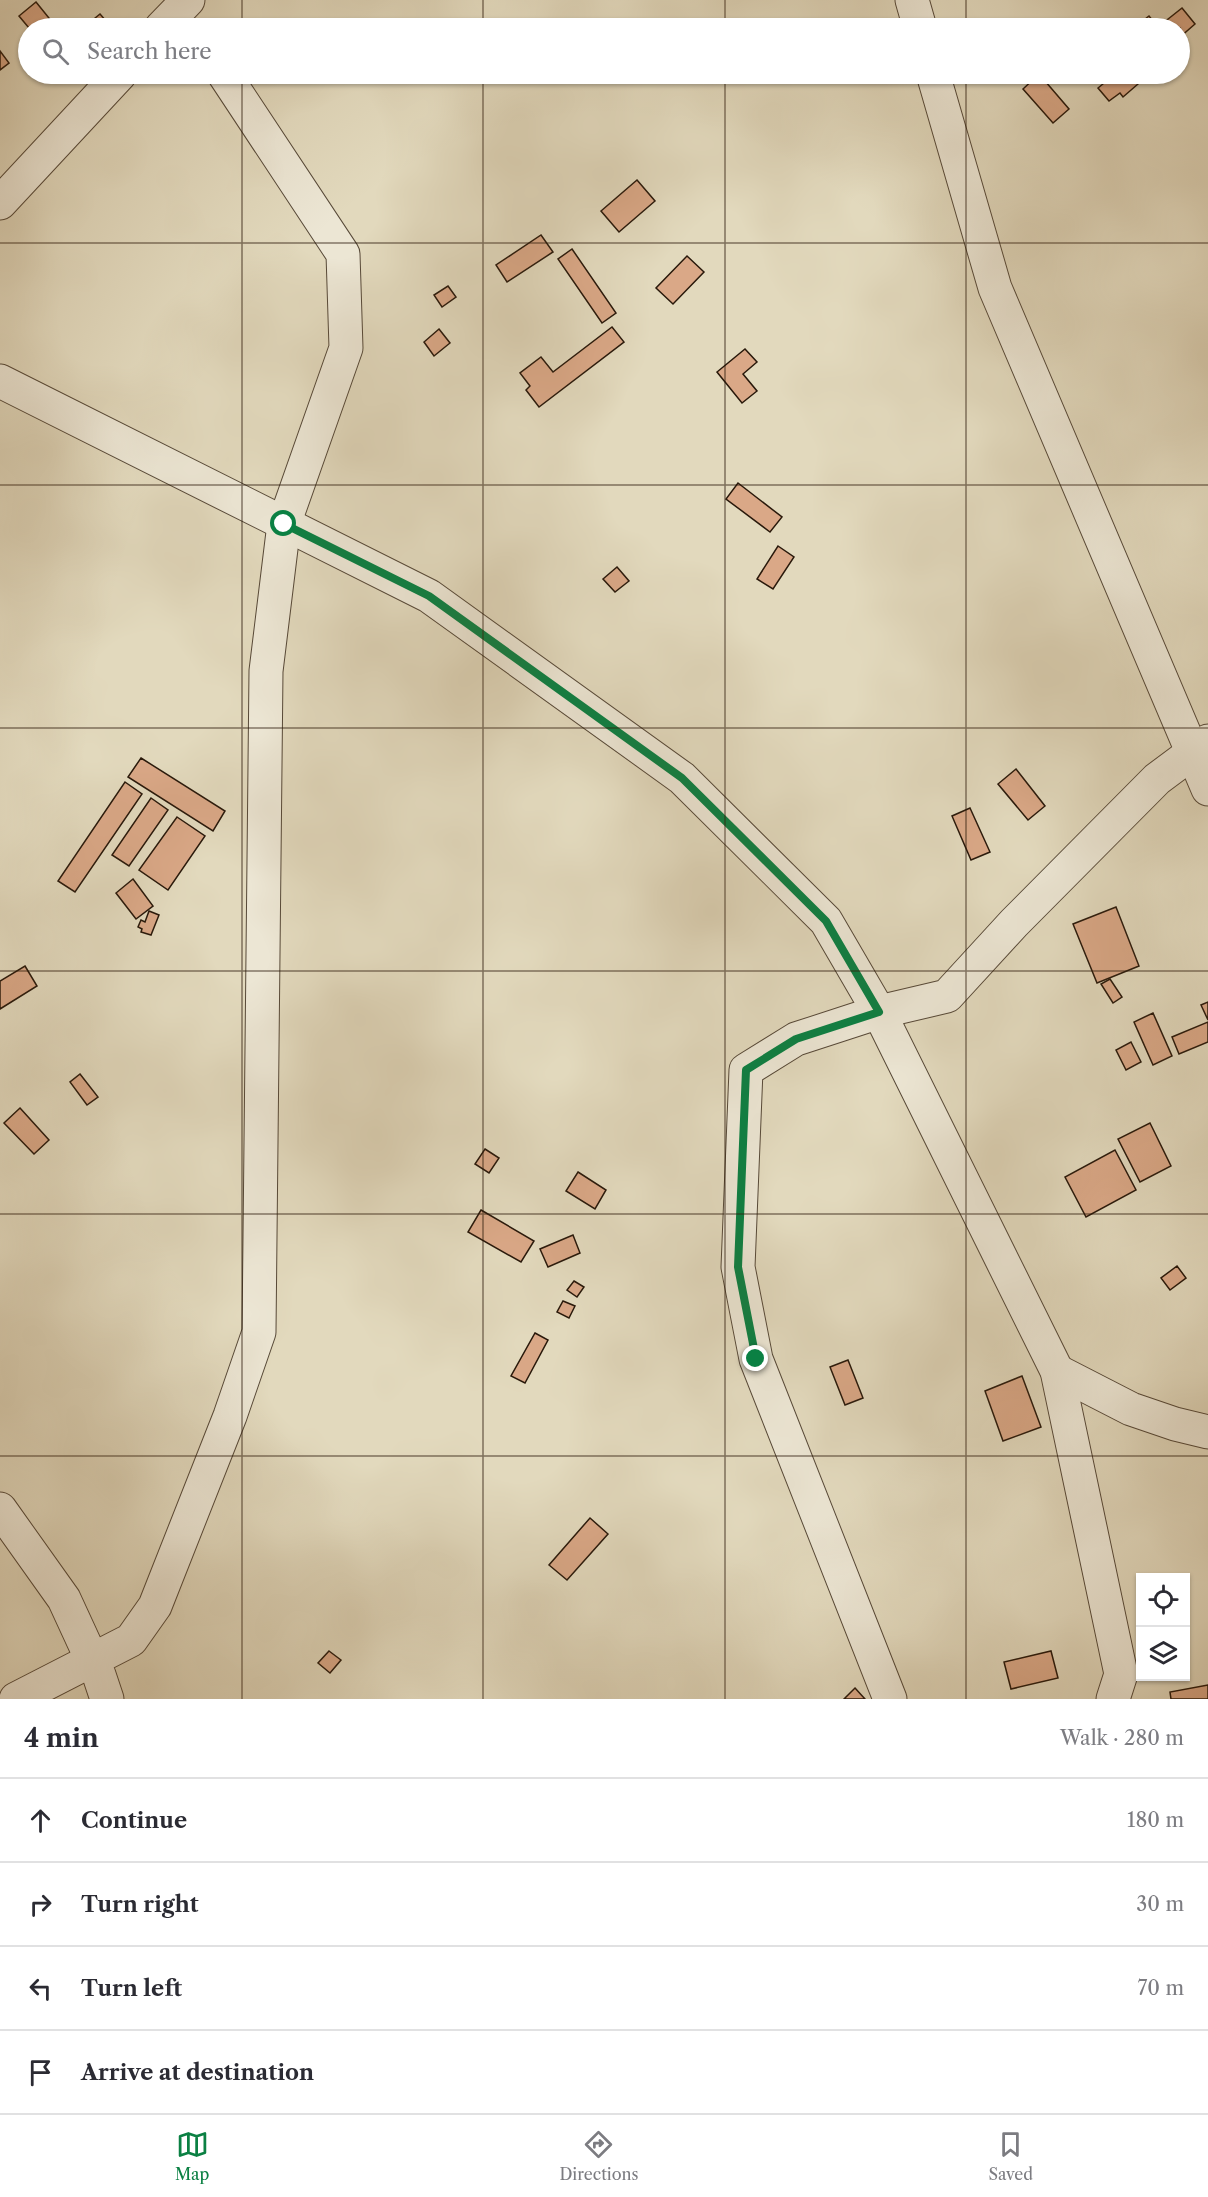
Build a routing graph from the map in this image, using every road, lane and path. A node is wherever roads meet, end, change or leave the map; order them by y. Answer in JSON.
{"nodes":[{"id":1,"x":912,"y":0,"type":"edge"},
{"id":2,"x":917,"y":18,"type":"edge"},
{"id":3,"x":111,"y":84,"type":"edge"},
{"id":4,"x":231,"y":84,"type":"edge"},
{"id":5,"x":936,"y":84,"type":"edge"},
{"id":6,"x":0,"y":203,"type":"edge"},
{"id":7,"x":0,"y":381,"type":"edge"},
{"id":8,"x":284,"y":524,"type":"junction"},
{"id":9,"x":1200,"y":746,"type":"edge"},
{"id":10,"x":1208,"y":789,"type":"edge"},
{"id":11,"x":879,"y":1012,"type":"junction"},
{"id":12,"x":1057,"y":1371,"type":"junction"},
{"id":13,"x":1208,"y":1432,"type":"edge"},
{"id":14,"x":0,"y":1509,"type":"edge"},
{"id":15,"x":91,"y":1660,"type":"junction"},
{"id":16,"x":16,"y":1699,"type":"edge"},
{"id":17,"x":106,"y":1699,"type":"edge"},
{"id":18,"x":890,"y":1699,"type":"edge"},
{"id":19,"x":1113,"y":1699,"type":"edge"}],
"edges":[{"from":1,"to":2,"type":"street"},
{"from":3,"to":6,"type":"street"},
{"from":4,"to":8,"type":"street"},
{"from":5,"to":9,"type":"street"},
{"from":7,"to":8,"type":"street"},
{"from":8,"to":11,"type":"street"},
{"from":8,"to":15,"type":"street"},
{"from":9,"to":10,"type":"street"},
{"from":9,"to":11,"type":"street"},
{"from":11,"to":12,"type":"street"},
{"from":11,"to":18,"type":"street"},
{"from":12,"to":13,"type":"street"},
{"from":12,"to":19,"type":"street"},
{"from":14,"to":15,"type":"street"},
{"from":15,"to":16,"type":"street"},
{"from":15,"to":17,"type":"street"}]}
